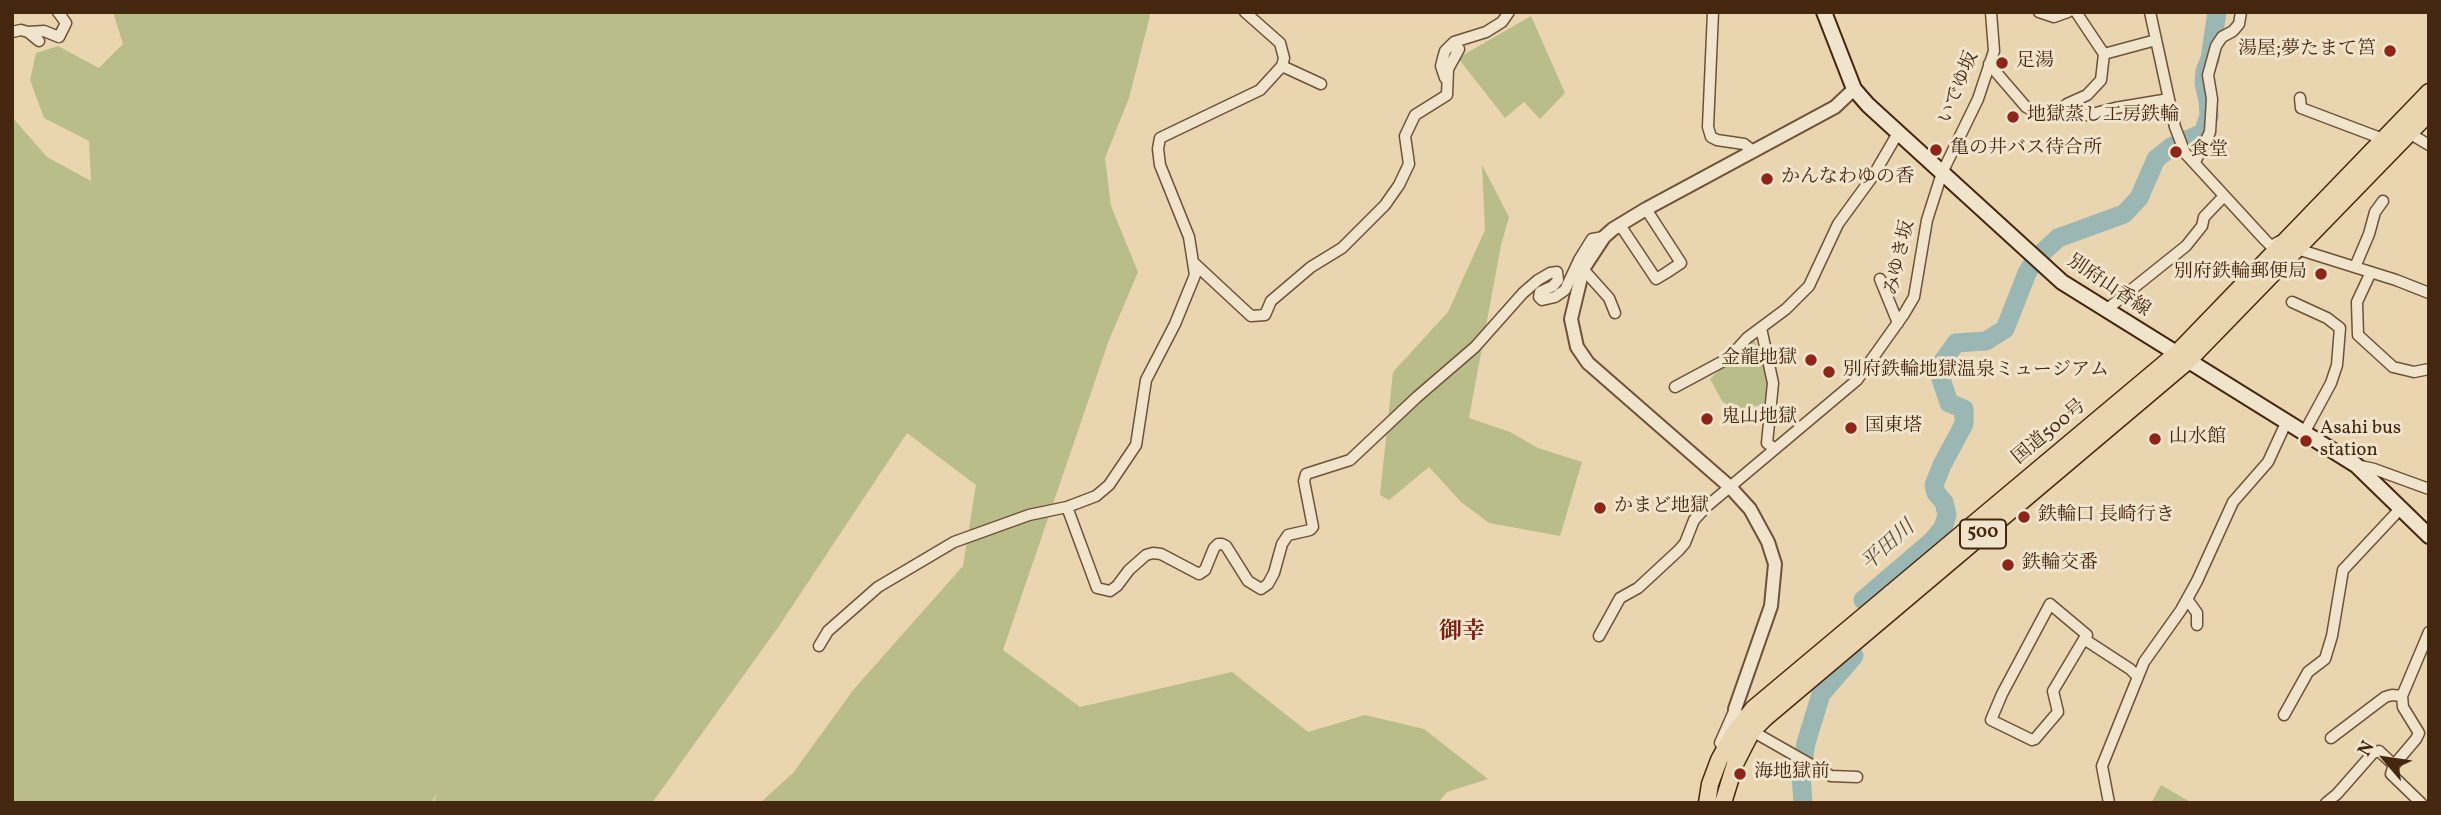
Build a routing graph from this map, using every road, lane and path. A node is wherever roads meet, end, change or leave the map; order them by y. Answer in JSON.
{"nodes":[{"id":1,"x":58,"y":12,"type":"edge"},
{"id":2,"x":1245,"y":12,"type":"edge"},
{"id":3,"x":1509,"y":12,"type":"edge"},
{"id":4,"x":1713,"y":12,"type":"edge"},
{"id":5,"x":1824,"y":12,"type":"edge"},
{"id":6,"x":1992,"y":12,"type":"edge"},
{"id":7,"x":2039,"y":12,"type":"edge"},
{"id":8,"x":2068,"y":12,"type":"edge"},
{"id":9,"x":2076,"y":12,"type":"edge"},
{"id":10,"x":2150,"y":12,"type":"edge"},
{"id":11,"x":2241,"y":12,"type":"edge"},
{"id":12,"x":12,"y":32,"type":"edge"},
{"id":13,"x":28,"y":32,"type":"junction"},
{"id":14,"x":2156,"y":40,"type":"junction"},
{"id":15,"x":39,"y":41,"type":"dead end"},
{"id":16,"x":1459,"y":49,"type":"dead end"},
{"id":17,"x":2104,"y":54,"type":"junction"},
{"id":18,"x":1989,"y":64,"type":"junction"},
{"id":19,"x":1282,"y":66,"type":"junction"},
{"id":20,"x":1447,"y":82,"type":"junction"},
{"id":21,"x":1321,"y":84,"type":"dead end"},
{"id":22,"x":1854,"y":89,"type":"junction"},
{"id":23,"x":2429,"y":92,"type":"edge"},
{"id":24,"x":2300,"y":98,"type":"dead end"},
{"id":25,"x":2169,"y":99,"type":"junction"},
{"id":26,"x":2429,"y":113,"type":"edge"},
{"id":27,"x":2056,"y":114,"type":"junction"},
{"id":28,"x":1898,"y":133,"type":"junction"},
{"id":29,"x":2409,"y":133,"type":"junction"},
{"id":30,"x":2383,"y":139,"type":"junction"},
{"id":31,"x":2429,"y":145,"type":"edge"},
{"id":32,"x":1753,"y":151,"type":"junction"},
{"id":33,"x":2195,"y":162,"type":"junction"},
{"id":34,"x":1942,"y":173,"type":"junction"},
{"id":35,"x":2224,"y":196,"type":"junction"},
{"id":36,"x":2383,"y":201,"type":"dead end"},
{"id":37,"x":1646,"y":209,"type":"junction"},
{"id":38,"x":1620,"y":225,"type":"junction"},
{"id":39,"x":1604,"y":237,"type":"junction"},
{"id":40,"x":2291,"y":245,"type":"junction"},
{"id":41,"x":1194,"y":262,"type":"junction"},
{"id":42,"x":2355,"y":267,"type":"junction"},
{"id":43,"x":1583,"y":268,"type":"junction"},
{"id":44,"x":2371,"y":272,"type":"junction"},
{"id":45,"x":1880,"y":279,"type":"dead end"},
{"id":46,"x":2429,"y":293,"type":"edge"},
{"id":47,"x":2292,"y":302,"type":"dead end"},
{"id":48,"x":2106,"y":310,"type":"junction"},
{"id":49,"x":1615,"y":313,"type":"dead end"},
{"id":50,"x":1898,"y":323,"type":"junction"},
{"id":51,"x":1760,"y":327,"type":"junction"},
{"id":52,"x":2182,"y":358,"type":"junction"},
{"id":53,"x":2429,"y":369,"type":"edge"},
{"id":54,"x":1675,"y":387,"type":"dead end"},
{"id":55,"x":2286,"y":422,"type":"junction"},
{"id":56,"x":2304,"y":433,"type":"junction"},
{"id":57,"x":1775,"y":449,"type":"junction"},
{"id":58,"x":2356,"y":466,"type":"junction"},
{"id":59,"x":1730,"y":487,"type":"junction"},
{"id":60,"x":2429,"y":489,"type":"edge"},
{"id":61,"x":1067,"y":507,"type":"junction"},
{"id":62,"x":2401,"y":508,"type":"junction"},
{"id":63,"x":2429,"y":536,"type":"edge"},
{"id":64,"x":2187,"y":599,"type":"junction"},
{"id":65,"x":2197,"y":625,"type":"dead end"},
{"id":66,"x":2429,"y":632,"type":"edge"},
{"id":67,"x":1599,"y":636,"type":"dead end"},
{"id":68,"x":2084,"y":639,"type":"junction"},
{"id":69,"x":819,"y":646,"type":"dead end"},
{"id":70,"x":2138,"y":677,"type":"junction"},
{"id":71,"x":2402,"y":696,"type":"junction"},
{"id":72,"x":2284,"y":715,"type":"dead end"},
{"id":73,"x":1743,"y":722,"type":"junction"},
{"id":74,"x":2331,"y":738,"type":"dead end"},
{"id":75,"x":2395,"y":765,"type":"junction"},
{"id":76,"x":1857,"y":777,"type":"dead end"},
{"id":77,"x":1707,"y":803,"type":"edge"},
{"id":78,"x":1723,"y":803,"type":"edge"},
{"id":79,"x":2109,"y":803,"type":"edge"},
{"id":80,"x":2326,"y":803,"type":"edge"},
{"id":81,"x":2421,"y":803,"type":"edge"}],
"edges":[{"from":1,"to":13,"type":"street"},
{"from":2,"to":19,"type":"street"},
{"from":3,"to":20,"type":"street"},
{"from":4,"to":32,"type":"street"},
{"from":5,"to":22,"type":"main road","name":"別府山香線"},
{"from":6,"to":18,"type":"street","name":"いでゆ坂"},
{"from":7,"to":8,"type":"street"},
{"from":9,"to":17,"type":"street"},
{"from":10,"to":14,"type":"street"},
{"from":11,"to":33,"type":"street"},
{"from":12,"to":13,"type":"street"},
{"from":13,"to":15,"type":"street"},
{"from":14,"to":17,"type":"street"},
{"from":14,"to":25,"type":"street"},
{"from":16,"to":20,"type":"street"},
{"from":17,"to":27,"type":"street"},
{"from":18,"to":27,"type":"street"},
{"from":18,"to":34,"type":"street","name":"いでゆ坂"},
{"from":19,"to":21,"type":"street"},
{"from":19,"to":41,"type":"street"},
{"from":20,"to":41,"type":"street"},
{"from":22,"to":28,"type":"main road","name":"別府山香線"},
{"from":22,"to":32,"type":"street"},
{"from":23,"to":30,"type":"highway","name":"国道500号","number":"500"},
{"from":24,"to":30,"type":"street"},
{"from":25,"to":27,"type":"street"},
{"from":25,"to":33,"type":"street"},
{"from":26,"to":29,"type":"highway","name":"国道500号","number":"500"},
{"from":28,"to":34,"type":"main road","name":"別府山香線"},
{"from":28,"to":51,"type":"street"},
{"from":29,"to":31,"type":"street"},
{"from":29,"to":40,"type":"highway","name":"国道500号","number":"500"},
{"from":30,"to":40,"type":"highway","name":"国道500号","number":"500"},
{"from":32,"to":37,"type":"street"},
{"from":33,"to":35,"type":"street"},
{"from":34,"to":48,"type":"main road","name":"別府山香線"},
{"from":34,"to":50,"type":"street","name":"みゆき坂"},
{"from":35,"to":40,"type":"street"},
{"from":35,"to":48,"type":"street"},
{"from":36,"to":42,"type":"street"},
{"from":37,"to":38,"type":"street"},
{"from":37,"to":38,"type":"street"},
{"from":38,"to":39,"type":"street"},
{"from":39,"to":43,"type":"street"},
{"from":39,"to":61,"type":"street"},
{"from":40,"to":42,"type":"street"},
{"from":40,"to":52,"type":"highway","name":"国道500号","number":"500"},
{"from":41,"to":61,"type":"street"},
{"from":42,"to":44,"type":"street"},
{"from":43,"to":49,"type":"street"},
{"from":43,"to":59,"type":"street"},
{"from":44,"to":46,"type":"street"},
{"from":44,"to":53,"type":"street"},
{"from":45,"to":50,"type":"street"},
{"from":47,"to":56,"type":"street"},
{"from":48,"to":52,"type":"main road","name":"別府山香線"},
{"from":50,"to":57,"type":"street","name":"みゆき坂"},
{"from":51,"to":54,"type":"street"},
{"from":51,"to":57,"type":"street"},
{"from":52,"to":55,"type":"main road","name":"別府山香線"},
{"from":52,"to":73,"type":"highway","name":"国道500号","number":"500"},
{"from":55,"to":56,"type":"main road","name":"別府山香線"},
{"from":55,"to":64,"type":"street"},
{"from":56,"to":58,"type":"main road","name":"別府山香線"},
{"from":57,"to":59,"type":"street","name":"みゆき坂"},
{"from":58,"to":60,"type":"street"},
{"from":58,"to":62,"type":"main road","name":"別府山香線"},
{"from":59,"to":67,"type":"street","name":"みゆき坂"},
{"from":59,"to":73,"type":"street"},
{"from":61,"to":69,"type":"street"},
{"from":62,"to":63,"type":"main road","name":"別府山香線"},
{"from":62,"to":72,"type":"street"},
{"from":64,"to":65,"type":"street"},
{"from":64,"to":70,"type":"street"},
{"from":66,"to":71,"type":"street"},
{"from":68,"to":68,"type":"street"},
{"from":68,"to":70,"type":"street"},
{"from":70,"to":79,"type":"street"},
{"from":71,"to":74,"type":"street"},
{"from":71,"to":75,"type":"street"},
{"from":73,"to":76,"type":"street"},
{"from":73,"to":77,"type":"highway","name":"国道500号","number":"500"},
{"from":73,"to":78,"type":"highway","name":"国道500号","number":"500"},
{"from":75,"to":80,"type":"street"},
{"from":75,"to":81,"type":"street"}]}
